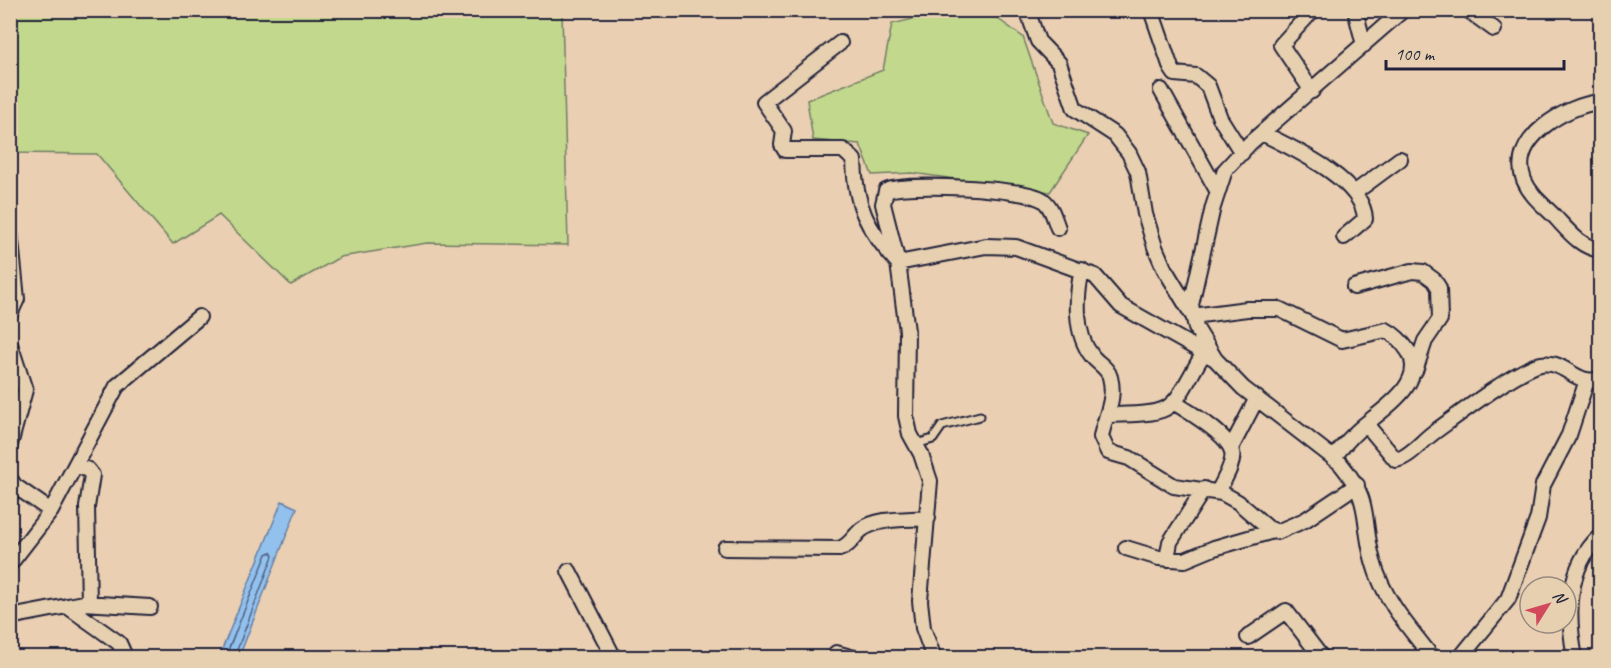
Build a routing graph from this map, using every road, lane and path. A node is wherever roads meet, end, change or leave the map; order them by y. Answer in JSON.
{"nodes":[{"id":1,"x":1027,"y":10,"type":"edge"},
{"id":2,"x":1151,"y":10,"type":"edge"},
{"id":3,"x":1313,"y":10,"type":"edge"},
{"id":4,"x":1355,"y":10,"type":"edge"},
{"id":5,"x":1403,"y":10,"type":"edge"},
{"id":6,"x":1468,"y":10,"type":"edge"},
{"id":7,"x":1494,"y":29,"type":"dead end"},
{"id":8,"x":840,"y":43,"type":"dead end"},
{"id":9,"x":1364,"y":45,"type":"junction"},
{"id":10,"x":1161,"y":90,"type":"dead end"},
{"id":11,"x":1312,"y":91,"type":"junction"},
{"id":12,"x":1600,"y":102,"type":"edge"},
{"id":13,"x":1262,"y":134,"type":"junction"},
{"id":14,"x":1242,"y":153,"type":"junction"},
{"id":15,"x":1400,"y":159,"type":"dead end"},
{"id":16,"x":1218,"y":192,"type":"junction"},
{"id":17,"x":1354,"y":193,"type":"junction"},
{"id":18,"x":1058,"y":228,"type":"dead end"},
{"id":19,"x":10,"y":231,"type":"edge"},
{"id":20,"x":1344,"y":237,"type":"dead end"},
{"id":21,"x":1600,"y":250,"type":"edge"},
{"id":22,"x":898,"y":263,"type":"junction"},
{"id":23,"x":1082,"y":270,"type":"junction"},
{"id":24,"x":1354,"y":287,"type":"dead end"},
{"id":25,"x":10,"y":314,"type":"edge"},
{"id":26,"x":1194,"y":316,"type":"junction"},
{"id":27,"x":199,"y":317,"type":"dead end"},
{"id":28,"x":10,"y":344,"type":"edge"},
{"id":29,"x":1209,"y":357,"type":"junction"},
{"id":30,"x":14,"y":361,"type":"edge"},
{"id":31,"x":1415,"y":372,"type":"junction"},
{"id":32,"x":1594,"y":379,"type":"edge"},
{"id":33,"x":1257,"y":399,"type":"junction"},
{"id":34,"x":1175,"y":403,"type":"junction"},
{"id":35,"x":1109,"y":415,"type":"junction"},
{"id":36,"x":980,"y":417,"type":"dead end"},
{"id":37,"x":1366,"y":424,"type":"junction"},
{"id":38,"x":916,"y":444,"type":"junction"},
{"id":39,"x":10,"y":445,"type":"edge"},
{"id":40,"x":1232,"y":448,"type":"junction"},
{"id":41,"x":1333,"y":458,"type":"junction"},
{"id":42,"x":76,"y":465,"type":"junction"},
{"id":43,"x":10,"y":479,"type":"edge"},
{"id":44,"x":1357,"y":485,"type":"junction"},
{"id":45,"x":1211,"y":490,"type":"junction"},
{"id":46,"x":51,"y":511,"type":"junction"},
{"id":47,"x":928,"y":518,"type":"junction"},
{"id":48,"x":1273,"y":531,"type":"junction"},
{"id":49,"x":1600,"y":536,"type":"edge"},
{"id":50,"x":725,"y":548,"type":"dead end"},
{"id":51,"x":1126,"y":548,"type":"dead end"},
{"id":52,"x":13,"y":557,"type":"edge"},
{"id":53,"x":1167,"y":559,"type":"junction"},
{"id":54,"x":569,"y":570,"type":"dead end"},
{"id":55,"x":89,"y":603,"type":"junction"},
{"id":56,"x":67,"y":606,"type":"junction"},
{"id":57,"x":150,"y":607,"type":"dead end"},
{"id":58,"x":10,"y":617,"type":"edge"},
{"id":59,"x":1248,"y":637,"type":"dead end"},
{"id":60,"x":836,"y":653,"type":"dead end"},
{"id":61,"x":120,"y":657,"type":"edge"},
{"id":62,"x":614,"y":657,"type":"edge"},
{"id":63,"x":854,"y":657,"type":"edge"},
{"id":64,"x":934,"y":657,"type":"edge"},
{"id":65,"x":1322,"y":657,"type":"edge"},
{"id":66,"x":1433,"y":657,"type":"edge"},
{"id":67,"x":1460,"y":657,"type":"edge"},
{"id":68,"x":1575,"y":657,"type":"edge"}],
"edges":[{"from":1,"to":26,"type":"street"},
{"from":2,"to":14,"type":"street"},
{"from":3,"to":11,"type":"street"},
{"from":4,"to":9,"type":"street"},
{"from":5,"to":9,"type":"street"},
{"from":6,"to":7,"type":"street"},
{"from":8,"to":22,"type":"street"},
{"from":9,"to":11,"type":"street"},
{"from":10,"to":16,"type":"street"},
{"from":11,"to":13,"type":"street"},
{"from":12,"to":21,"type":"street"},
{"from":13,"to":14,"type":"street"},
{"from":13,"to":17,"type":"street"},
{"from":14,"to":16,"type":"street"},
{"from":15,"to":17,"type":"street"},
{"from":16,"to":26,"type":"street"},
{"from":17,"to":20,"type":"street"},
{"from":18,"to":22,"type":"street"},
{"from":19,"to":25,"type":"street"},
{"from":22,"to":23,"type":"street"},
{"from":22,"to":38,"type":"street"},
{"from":23,"to":29,"type":"street"},
{"from":23,"to":35,"type":"street"},
{"from":24,"to":31,"type":"street"},
{"from":26,"to":29,"type":"street"},
{"from":26,"to":31,"type":"street"},
{"from":27,"to":42,"type":"street"},
{"from":28,"to":30,"type":"street"},
{"from":29,"to":33,"type":"street"},
{"from":29,"to":34,"type":"street"},
{"from":30,"to":39,"type":"street"},
{"from":31,"to":37,"type":"street"},
{"from":32,"to":37,"type":"street"},
{"from":32,"to":67,"type":"street"},
{"from":33,"to":40,"type":"street"},
{"from":33,"to":41,"type":"street"},
{"from":34,"to":35,"type":"street"},
{"from":34,"to":40,"type":"street"},
{"from":35,"to":45,"type":"street"},
{"from":36,"to":38,"type":"lane"},
{"from":37,"to":41,"type":"street"},
{"from":38,"to":47,"type":"street"},
{"from":40,"to":45,"type":"street"},
{"from":41,"to":44,"type":"street"},
{"from":42,"to":46,"type":"street"},
{"from":42,"to":55,"type":"street"},
{"from":43,"to":46,"type":"street"},
{"from":44,"to":48,"type":"street"},
{"from":44,"to":66,"type":"street"},
{"from":45,"to":48,"type":"street"},
{"from":45,"to":53,"type":"street"},
{"from":46,"to":52,"type":"street"},
{"from":47,"to":50,"type":"street"},
{"from":47,"to":64,"type":"street"},
{"from":48,"to":53,"type":"street"},
{"from":49,"to":68,"type":"street"},
{"from":51,"to":53,"type":"street"},
{"from":54,"to":62,"type":"street"},
{"from":55,"to":56,"type":"street"},
{"from":55,"to":57,"type":"street"},
{"from":56,"to":58,"type":"street"},
{"from":56,"to":61,"type":"street"},
{"from":59,"to":65,"type":"street"},
{"from":60,"to":63,"type":"street"}]}
